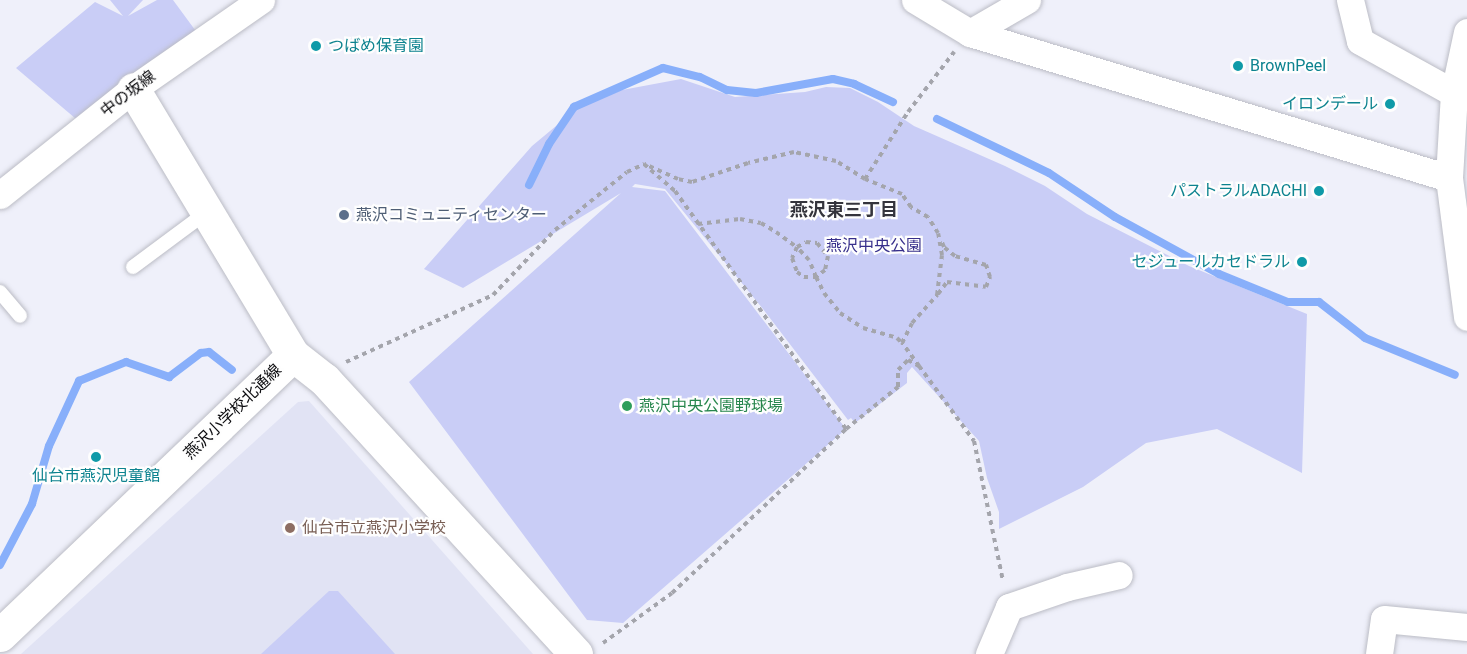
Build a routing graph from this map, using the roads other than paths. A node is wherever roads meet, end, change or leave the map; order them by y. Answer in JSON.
{"nodes":[{"id":1,"x":261,"y":0,"type":"edge"},
{"id":2,"x":915,"y":0,"type":"edge"},
{"id":3,"x":1027,"y":0,"type":"edge"},
{"id":4,"x":1350,"y":0,"type":"edge"},
{"id":5,"x":1467,"y":32,"type":"edge"},
{"id":6,"x":970,"y":33,"type":"junction"},
{"id":7,"x":133,"y":89,"type":"junction"},
{"id":8,"x":1454,"y":93,"type":"junction"},
{"id":9,"x":1449,"y":178,"type":"junction"},
{"id":10,"x":0,"y":195,"type":"edge"},
{"id":11,"x":207,"y":212,"type":"junction"},
{"id":12,"x":133,"y":267,"type":"dead end"},
{"id":13,"x":0,"y":292,"type":"edge"},
{"id":14,"x":20,"y":316,"type":"dead end"},
{"id":15,"x":1467,"y":317,"type":"edge"},
{"id":16,"x":293,"y":355,"type":"junction"},
{"id":17,"x":1119,"y":575,"type":"dead end"},
{"id":18,"x":1467,"y":627,"type":"edge"},
{"id":19,"x":0,"y":635,"type":"edge"},
{"id":20,"x":587,"y":650,"type":"edge"},
{"id":21,"x":989,"y":654,"type":"edge"},
{"id":22,"x":1379,"y":654,"type":"edge"}],
"edges":[{"from":1,"to":7,"type":"street","name":"中の坂線"},
{"from":2,"to":6,"type":"street"},
{"from":3,"to":6,"type":"street"},
{"from":4,"to":8,"type":"street"},
{"from":5,"to":8,"type":"street"},
{"from":6,"to":9,"type":"street"},
{"from":7,"to":10,"type":"street","name":"中の坂線"},
{"from":7,"to":11,"type":"street","name":"燕沢小学校北通線"},
{"from":8,"to":9,"type":"street"},
{"from":9,"to":15,"type":"street"},
{"from":11,"to":12,"type":"lane"},
{"from":11,"to":16,"type":"street","name":"燕沢小学校北通線"},
{"from":13,"to":14,"type":"lane"},
{"from":16,"to":19,"type":"street","name":"燕沢小学校北通線"},
{"from":16,"to":20,"type":"street"},
{"from":17,"to":21,"type":"street"},
{"from":18,"to":22,"type":"street"}]}
